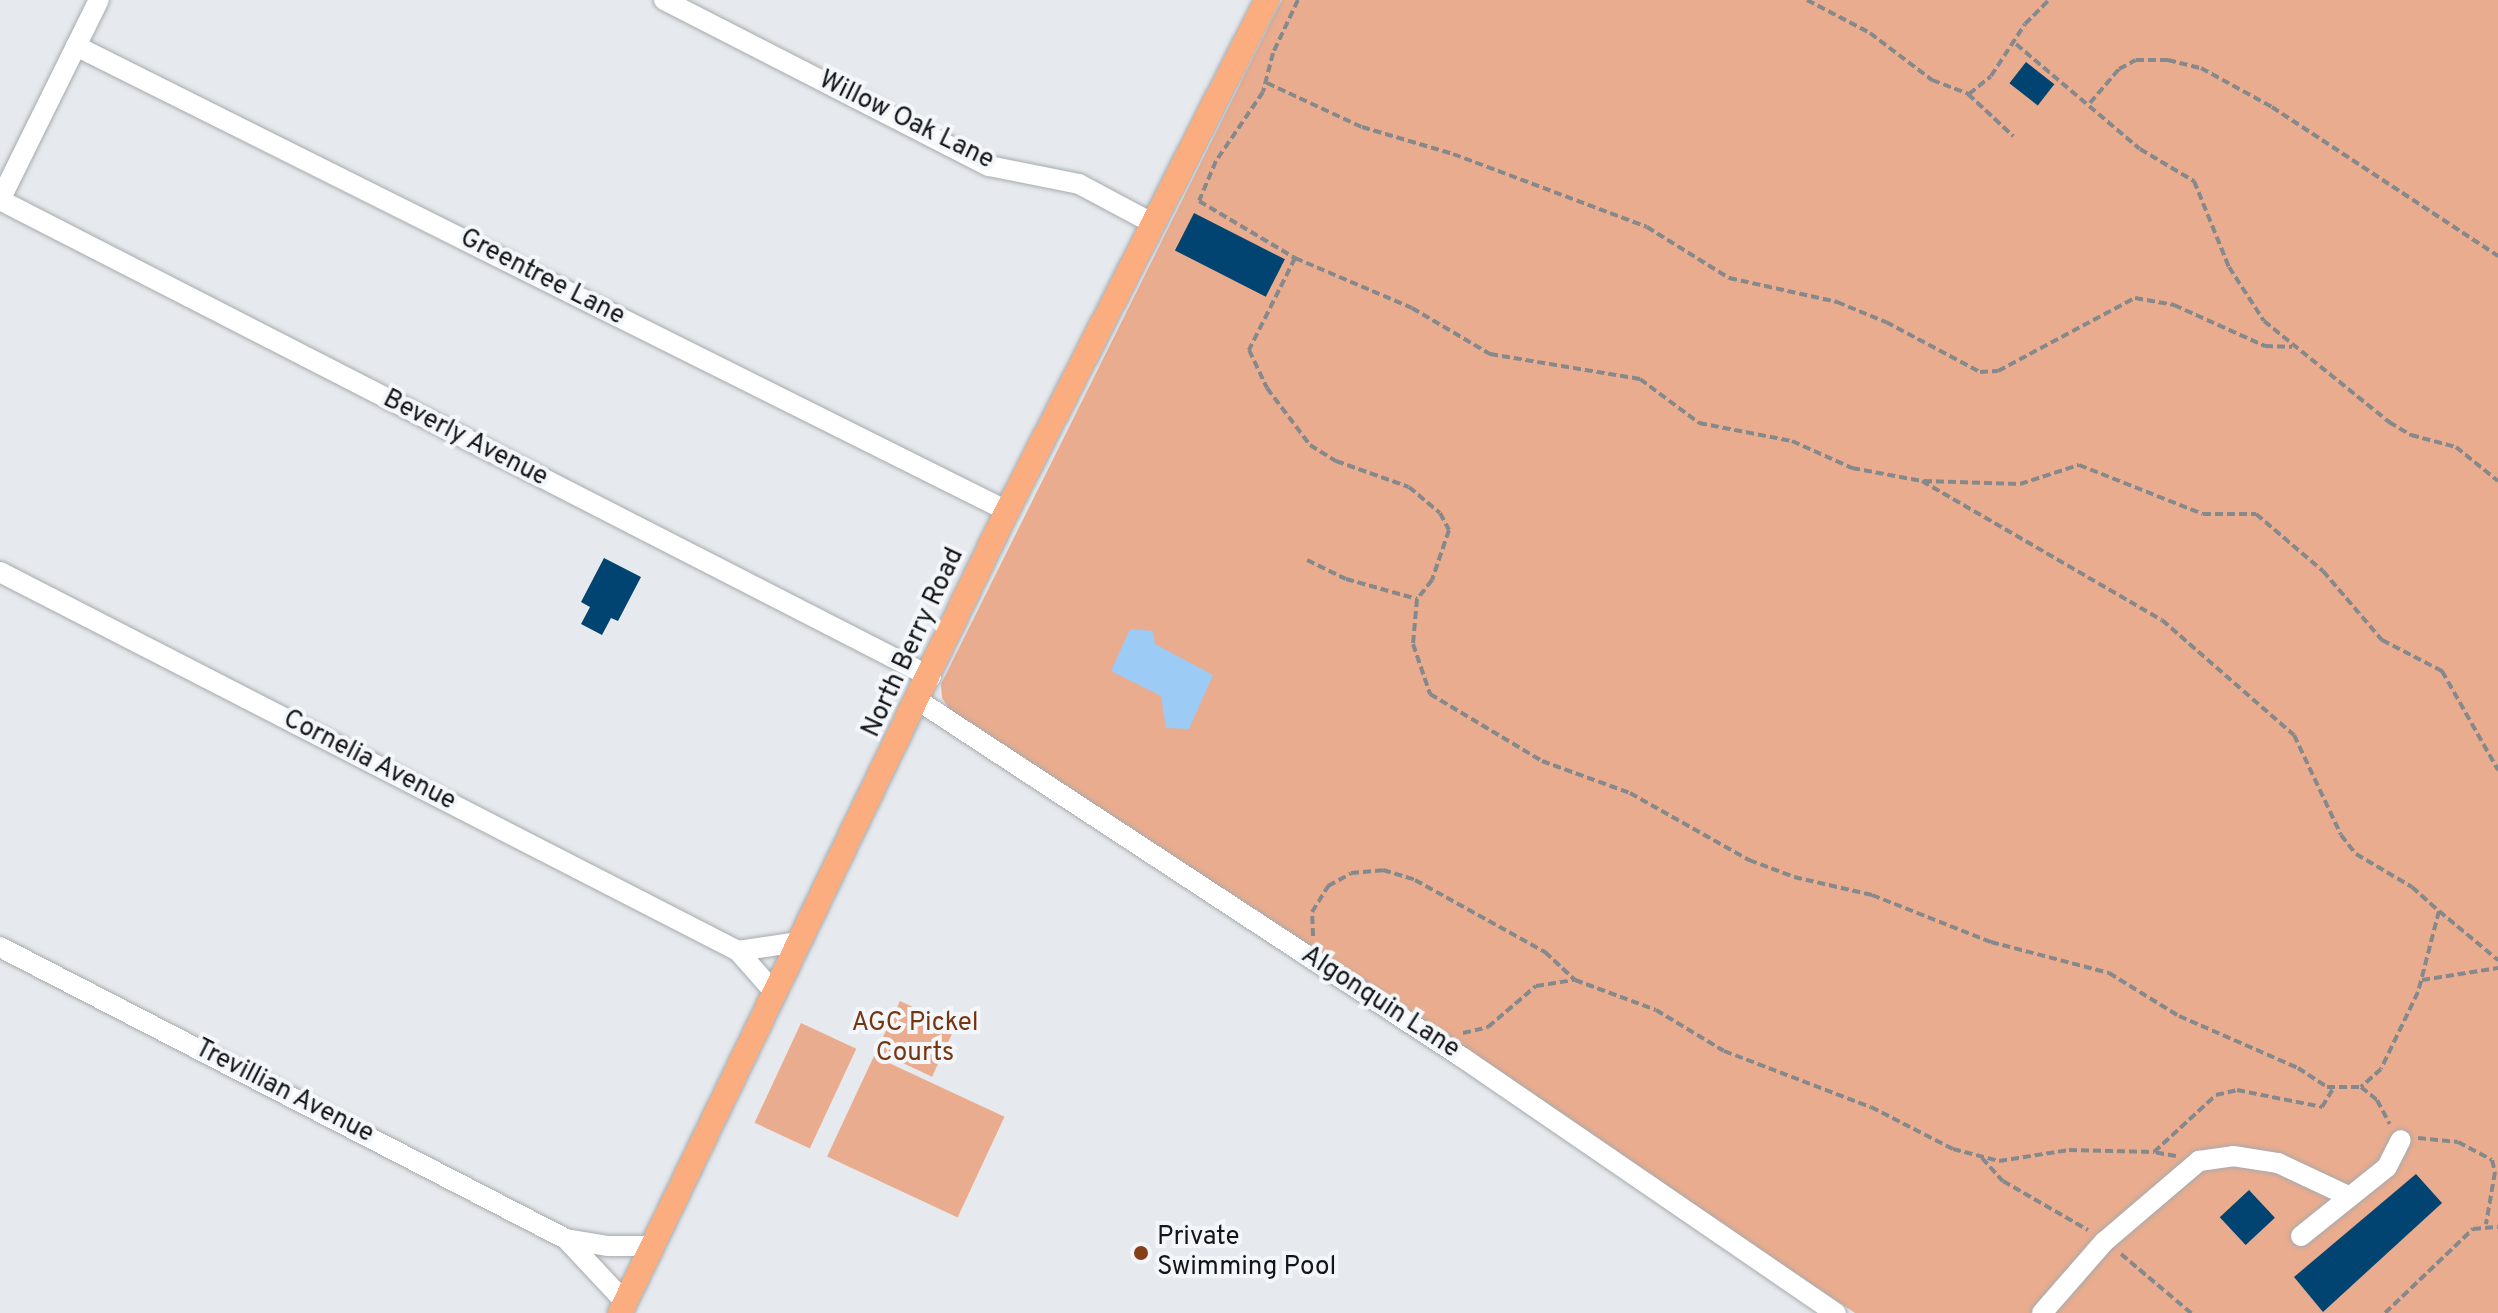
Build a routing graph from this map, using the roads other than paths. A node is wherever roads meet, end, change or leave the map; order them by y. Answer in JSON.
{"nodes":[{"id":1,"x":99,"y":0,"type":"edge"},
{"id":2,"x":664,"y":0,"type":"edge"},
{"id":3,"x":1267,"y":0,"type":"edge"},
{"id":4,"x":76,"y":46,"type":"junction"},
{"id":5,"x":0,"y":200,"type":"edge"},
{"id":6,"x":1154,"y":224,"type":"junction"},
{"id":7,"x":1007,"y":511,"type":"junction"},
{"id":8,"x":0,"y":572,"type":"edge"},
{"id":9,"x":931,"y":677,"type":"junction"},
{"id":10,"x":919,"y":701,"type":"junction"},
{"id":11,"x":799,"y":942,"type":"junction"},
{"id":12,"x":0,"y":947,"type":"edge"},
{"id":13,"x":738,"y":951,"type":"junction"},
{"id":14,"x":775,"y":993,"type":"junction"},
{"id":15,"x":2401,"y":1140,"type":"road end"},
{"id":16,"x":2348,"y":1196,"type":"junction"},
{"id":17,"x":2301,"y":1236,"type":"dead end"},
{"id":18,"x":566,"y":1239,"type":"junction"},
{"id":19,"x":653,"y":1246,"type":"junction"},
{"id":20,"x":622,"y":1307,"type":"edge"},
{"id":21,"x":1836,"y":1313,"type":"edge"},
{"id":22,"x":2042,"y":1313,"type":"edge"}],
"edges":[{"from":1,"to":4,"type":"street"},
{"from":2,"to":6,"type":"street","name":"Willow Oak Lane"},
{"from":3,"to":6,"type":"main road","name":"North Berry Road"},
{"from":4,"to":5,"type":"street"},
{"from":4,"to":7,"type":"street","name":"Greentree Lane"},
{"from":5,"to":9,"type":"street","name":"Beverly Avenue"},
{"from":6,"to":7,"type":"main road","name":"North Berry Road"},
{"from":7,"to":9,"type":"main road","name":"North Berry Road"},
{"from":8,"to":13,"type":"street","name":"Cornelia Avenue"},
{"from":9,"to":10,"type":"main road","name":"North Berry Road"},
{"from":10,"to":11,"type":"main road","name":"North Berry Road"},
{"from":10,"to":21,"type":"street","name":"Algonquin Lane"},
{"from":11,"to":13,"type":"street"},
{"from":11,"to":14,"type":"main road","name":"North Berry Road"},
{"from":12,"to":18,"type":"street","name":"Trevillian Avenue"},
{"from":13,"to":14,"type":"street","name":"Cornelia Avenue"},
{"from":14,"to":19,"type":"main road","name":"North Berry Road"},
{"from":15,"to":16,"type":"street"},
{"from":16,"to":17,"type":"street"},
{"from":16,"to":22,"type":"street"},
{"from":18,"to":19,"type":"street","name":"Trevillian Avenue"},
{"from":18,"to":20,"type":"street","name":"Trevillian Avenue"},
{"from":19,"to":20,"type":"main road","name":"North Berry Road"}]}
